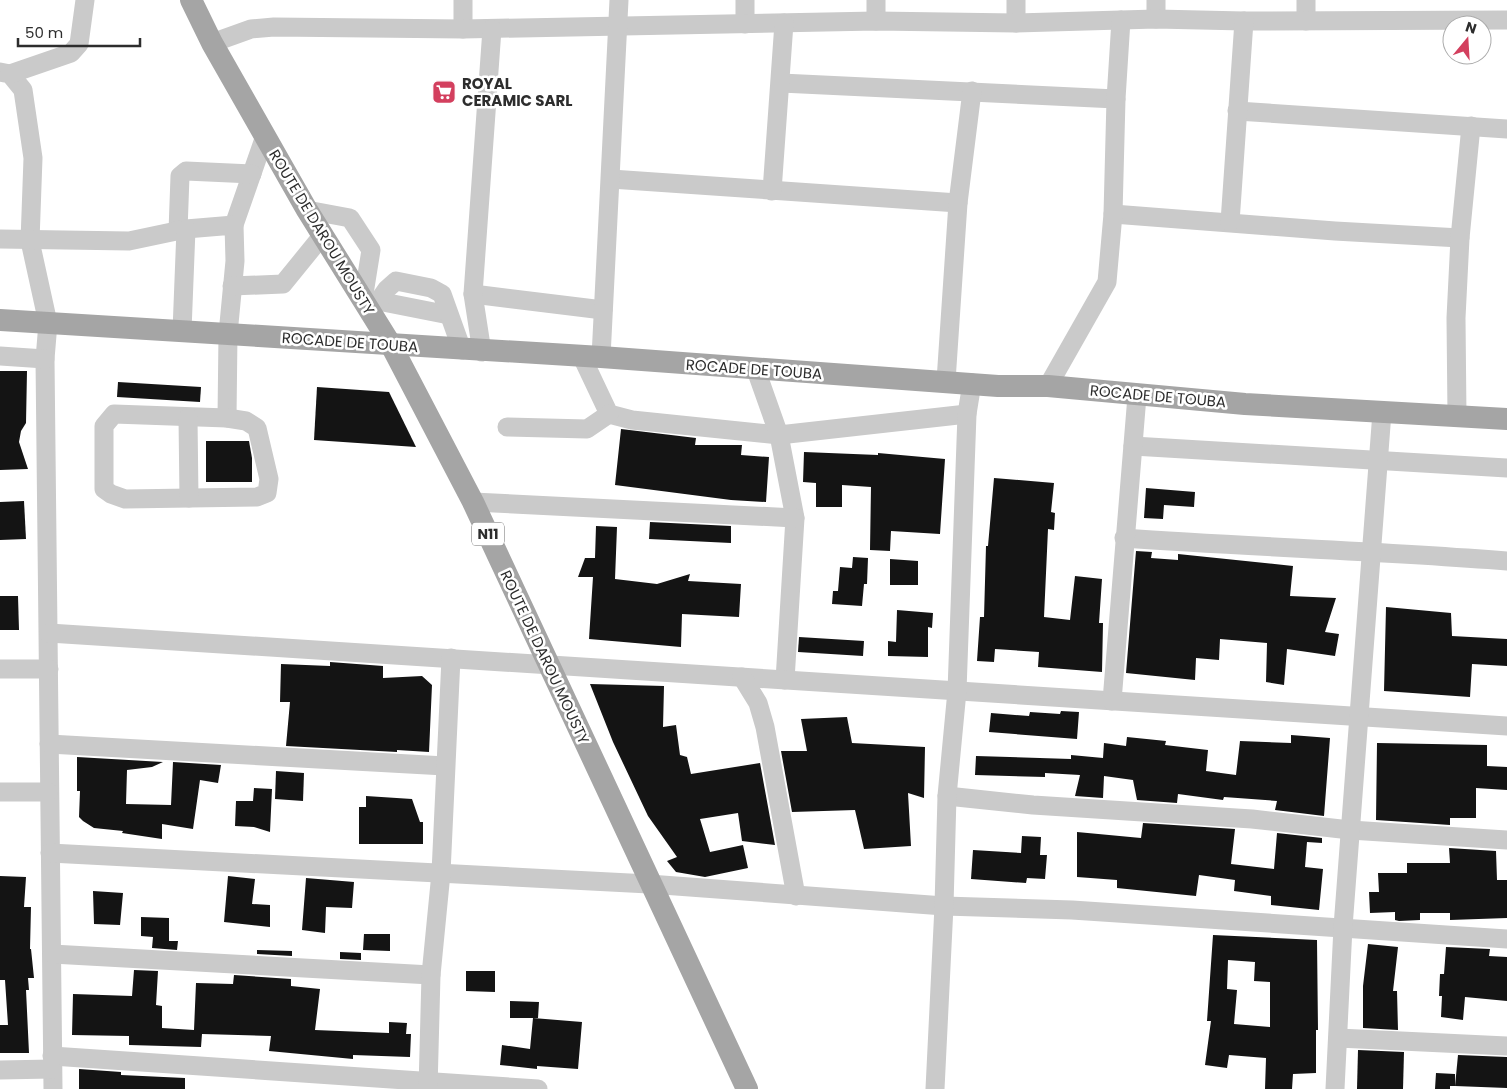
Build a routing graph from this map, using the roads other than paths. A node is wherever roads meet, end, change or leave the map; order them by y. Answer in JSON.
{"nodes":[{"id":1,"x":85,"y":0,"type":"edge"},
{"id":2,"x":191,"y":0,"type":"edge"},
{"id":3,"x":463,"y":0,"type":"edge"},
{"id":4,"x":619,"y":0,"type":"edge"},
{"id":5,"x":745,"y":0,"type":"edge"},
{"id":6,"x":876,"y":0,"type":"edge"},
{"id":7,"x":1016,"y":0,"type":"edge"},
{"id":8,"x":1306,"y":0,"type":"edge"},
{"id":9,"x":1156,"y":9,"type":"edge"},
{"id":10,"x":1121,"y":20,"type":"junction"},
{"id":11,"x":1507,"y":20,"type":"edge"},
{"id":12,"x":1244,"y":21,"type":"junction"},
{"id":13,"x":1306,"y":21,"type":"junction"},
{"id":14,"x":876,"y":22,"type":"junction"},
{"id":15,"x":1016,"y":23,"type":"junction"},
{"id":16,"x":745,"y":24,"type":"junction"},
{"id":17,"x":784,"y":24,"type":"junction"},
{"id":18,"x":619,"y":28,"type":"junction"},
{"id":19,"x":463,"y":29,"type":"junction"},
{"id":20,"x":492,"y":29,"type":"junction"},
{"id":21,"x":212,"y":43,"type":"junction"},
{"id":22,"x":5,"y":73,"type":"edge"},
{"id":23,"x":781,"y":83,"type":"junction"},
{"id":24,"x":972,"y":92,"type":"junction"},
{"id":25,"x":1116,"y":99,"type":"junction"},
{"id":26,"x":1237,"y":111,"type":"junction"},
{"id":27,"x":1471,"y":126,"type":"junction"},
{"id":28,"x":1507,"y":129,"type":"edge"},
{"id":29,"x":264,"y":136,"type":"junction"},
{"id":30,"x":252,"y":174,"type":"junction"},
{"id":31,"x":611,"y":179,"type":"junction"},
{"id":32,"x":772,"y":191,"type":"junction"},
{"id":33,"x":958,"y":202,"type":"junction"},
{"id":34,"x":307,"y":210,"type":"junction"},
{"id":35,"x":1113,"y":214,"type":"junction"},
{"id":36,"x":1230,"y":222,"type":"junction"},
{"id":37,"x":234,"y":225,"type":"junction"},
{"id":38,"x":182,"y":230,"type":"junction"},
{"id":39,"x":322,"y":236,"type":"junction"},
{"id":40,"x":1460,"y":238,"type":"junction"},
{"id":41,"x":0,"y":239,"type":"edge"},
{"id":42,"x":30,"y":241,"type":"junction"},
{"id":43,"x":232,"y":286,"type":"junction"},
{"id":44,"x":473,"y":294,"type":"junction"},
{"id":45,"x":371,"y":304,"type":"junction"},
{"id":46,"x":603,"y":310,"type":"junction"},
{"id":47,"x":0,"y":320,"type":"edge"},
{"id":48,"x":48,"y":323,"type":"junction"},
{"id":49,"x":182,"y":331,"type":"junction"},
{"id":50,"x":228,"y":334,"type":"junction"},
{"id":51,"x":391,"y":344,"type":"junction"},
{"id":52,"x":472,"y":351,"type":"junction"},
{"id":53,"x":0,"y":356,"type":"edge"},
{"id":54,"x":591,"y":357,"type":"junction"},
{"id":55,"x":46,"y":359,"type":"junction"},
{"id":56,"x":756,"y":370,"type":"junction"},
{"id":57,"x":946,"y":381,"type":"junction"},
{"id":58,"x":972,"y":383,"type":"junction"},
{"id":59,"x":1048,"y":386,"type":"junction"},
{"id":60,"x":1137,"y":396,"type":"junction"},
{"id":61,"x":1382,"y":412,"type":"junction"},
{"id":62,"x":609,"y":414,"type":"junction"},
{"id":63,"x":967,"y":414,"type":"junction"},
{"id":64,"x":1457,"y":416,"type":"junction"},
{"id":65,"x":188,"y":418,"type":"junction"},
{"id":66,"x":227,"y":418,"type":"junction"},
{"id":67,"x":1507,"y":419,"type":"edge"},
{"id":68,"x":507,"y":427,"type":"dead end"},
{"id":69,"x":780,"y":435,"type":"junction"},
{"id":70,"x":1132,"y":446,"type":"junction"},
{"id":71,"x":1377,"y":459,"type":"junction"},
{"id":72,"x":1507,"y":468,"type":"edge"},
{"id":73,"x":189,"y":498,"type":"junction"},
{"id":74,"x":473,"y":502,"type":"junction"},
{"id":75,"x":795,"y":518,"type":"junction"},
{"id":76,"x":1124,"y":538,"type":"junction"},
{"id":77,"x":1370,"y":551,"type":"junction"},
{"id":78,"x":1507,"y":561,"type":"edge"},
{"id":79,"x":49,"y":633,"type":"junction"},
{"id":80,"x":451,"y":658,"type":"junction"},
{"id":81,"x":550,"y":665,"type":"junction"},
{"id":82,"x":0,"y":669,"type":"edge"},
{"id":83,"x":50,"y":669,"type":"junction"},
{"id":84,"x":742,"y":677,"type":"junction"},
{"id":85,"x":785,"y":680,"type":"junction"},
{"id":86,"x":957,"y":691,"type":"junction"},
{"id":87,"x":1112,"y":701,"type":"junction"},
{"id":88,"x":1358,"y":716,"type":"junction"},
{"id":89,"x":1507,"y":726,"type":"edge"},
{"id":90,"x":49,"y":744,"type":"junction"},
{"id":91,"x":445,"y":766,"type":"junction"},
{"id":92,"x":0,"y":792,"type":"edge"},
{"id":93,"x":48,"y":792,"type":"junction"},
{"id":94,"x":947,"y":796,"type":"junction"},
{"id":95,"x":1350,"y":830,"type":"junction"},
{"id":96,"x":1507,"y":840,"type":"edge"},
{"id":97,"x":50,"y":853,"type":"junction"},
{"id":98,"x":441,"y":873,"type":"junction"},
{"id":99,"x":650,"y":884,"type":"junction"},
{"id":100,"x":796,"y":896,"type":"junction"},
{"id":101,"x":944,"y":906,"type":"junction"},
{"id":102,"x":1343,"y":927,"type":"junction"},
{"id":103,"x":1507,"y":939,"type":"edge"},
{"id":104,"x":52,"y":954,"type":"junction"},
{"id":105,"x":431,"y":975,"type":"junction"},
{"id":106,"x":1338,"y":1038,"type":"junction"},
{"id":107,"x":1507,"y":1046,"type":"edge"},
{"id":108,"x":52,"y":1062,"type":"junction"},
{"id":109,"x":0,"y":1070,"type":"edge"},
{"id":110,"x":428,"y":1085,"type":"edge"},
{"id":111,"x":53,"y":1089,"type":"edge"},
{"id":112,"x":538,"y":1089,"type":"edge"},
{"id":113,"x":747,"y":1089,"type":"edge"},
{"id":114,"x":935,"y":1089,"type":"edge"},
{"id":115,"x":1335,"y":1089,"type":"edge"}],
"edges":[{"from":1,"to":22,"type":"street"},
{"from":2,"to":21,"type":"main road","name":"ROUTE DE DAROU MOUSTY","number":"N11"},
{"from":3,"to":19,"type":"street"},
{"from":4,"to":18,"type":"street"},
{"from":5,"to":16,"type":"street"},
{"from":6,"to":14,"type":"street"},
{"from":7,"to":15,"type":"street"},
{"from":8,"to":13,"type":"street"},
{"from":9,"to":10,"type":"street"},
{"from":9,"to":12,"type":"street"},
{"from":10,"to":15,"type":"street"},
{"from":10,"to":25,"type":"street"},
{"from":11,"to":13,"type":"street"},
{"from":12,"to":13,"type":"street"},
{"from":12,"to":26,"type":"street"},
{"from":14,"to":15,"type":"street"},
{"from":14,"to":17,"type":"street"},
{"from":16,"to":17,"type":"street"},
{"from":16,"to":18,"type":"street"},
{"from":17,"to":23,"type":"street"},
{"from":18,"to":20,"type":"street"},
{"from":18,"to":31,"type":"street"},
{"from":19,"to":20,"type":"street"},
{"from":19,"to":21,"type":"street"},
{"from":20,"to":44,"type":"street"},
{"from":21,"to":29,"type":"main road","name":"ROUTE DE DAROU MOUSTY","number":"N11"},
{"from":22,"to":42,"type":"street"},
{"from":23,"to":24,"type":"street"},
{"from":23,"to":32,"type":"street"},
{"from":24,"to":25,"type":"street"},
{"from":24,"to":33,"type":"street"},
{"from":25,"to":35,"type":"street"},
{"from":26,"to":27,"type":"street"},
{"from":26,"to":36,"type":"street"},
{"from":27,"to":28,"type":"street"},
{"from":27,"to":40,"type":"street"},
{"from":29,"to":30,"type":"street"},
{"from":29,"to":34,"type":"main road","name":"ROUTE DE DAROU MOUSTY","number":"N11"},
{"from":30,"to":37,"type":"street"},
{"from":30,"to":38,"type":"street"},
{"from":31,"to":32,"type":"street"},
{"from":31,"to":46,"type":"street"},
{"from":32,"to":33,"type":"street"},
{"from":33,"to":57,"type":"street"},
{"from":34,"to":39,"type":"main road","name":"ROUTE DE DAROU MOUSTY","number":"N11"},
{"from":34,"to":45,"type":"street"},
{"from":35,"to":36,"type":"street"},
{"from":35,"to":59,"type":"street"},
{"from":36,"to":40,"type":"street"},
{"from":37,"to":38,"type":"street"},
{"from":37,"to":43,"type":"street"},
{"from":38,"to":42,"type":"street"},
{"from":38,"to":49,"type":"street"},
{"from":39,"to":43,"type":"street"},
{"from":39,"to":45,"type":"main road","name":"ROUTE DE DAROU MOUSTY","number":"N11"},
{"from":40,"to":64,"type":"street"},
{"from":41,"to":42,"type":"street"},
{"from":42,"to":48,"type":"street"},
{"from":43,"to":50,"type":"street"},
{"from":44,"to":46,"type":"street"},
{"from":44,"to":52,"type":"street"},
{"from":45,"to":51,"type":"main road","name":"ROUTE DE DAROU MOUSTY","number":"N11"},
{"from":45,"to":52,"type":"street"},
{"from":46,"to":54,"type":"street"},
{"from":47,"to":48,"type":"main road","name":"ROCADE DE TOUBA"},
{"from":48,"to":49,"type":"main road","name":"ROCADE DE TOUBA"},
{"from":48,"to":55,"type":"street"},
{"from":49,"to":50,"type":"main road","name":"ROCADE DE TOUBA"},
{"from":50,"to":51,"type":"main road","name":"ROCADE DE TOUBA"},
{"from":50,"to":66,"type":"street"},
{"from":51,"to":52,"type":"main road","name":"ROCADE DE TOUBA"},
{"from":51,"to":74,"type":"main road","name":"ROUTE DE DAROU MOUSTY","number":"N11"},
{"from":52,"to":54,"type":"main road","name":"ROCADE DE TOUBA"},
{"from":53,"to":55,"type":"street"},
{"from":54,"to":56,"type":"main road","name":"ROCADE DE TOUBA"},
{"from":54,"to":62,"type":"street"},
{"from":55,"to":79,"type":"street"},
{"from":56,"to":57,"type":"main road","name":"ROCADE DE TOUBA"},
{"from":56,"to":69,"type":"street"},
{"from":57,"to":58,"type":"main road","name":"ROCADE DE TOUBA"},
{"from":58,"to":59,"type":"main road","name":"ROCADE DE TOUBA"},
{"from":58,"to":63,"type":"street"},
{"from":59,"to":60,"type":"main road","name":"ROCADE DE TOUBA"},
{"from":60,"to":61,"type":"main road","name":"ROCADE DE TOUBA"},
{"from":60,"to":70,"type":"street"},
{"from":61,"to":64,"type":"main road","name":"ROCADE DE TOUBA"},
{"from":61,"to":71,"type":"street"},
{"from":62,"to":68,"type":"street"},
{"from":62,"to":69,"type":"street"},
{"from":63,"to":69,"type":"street"},
{"from":63,"to":86,"type":"street"},
{"from":64,"to":67,"type":"main road","name":"ROCADE DE TOUBA"},
{"from":65,"to":66,"type":"street"},
{"from":65,"to":73,"type":"street"},
{"from":65,"to":73,"type":"street"},
{"from":66,"to":73,"type":"street"},
{"from":69,"to":75,"type":"street"},
{"from":70,"to":71,"type":"street"},
{"from":70,"to":76,"type":"street"},
{"from":71,"to":72,"type":"street"},
{"from":71,"to":77,"type":"street"},
{"from":74,"to":75,"type":"street"},
{"from":74,"to":81,"type":"main road","name":"ROUTE DE DAROU MOUSTY","number":"N11"},
{"from":75,"to":85,"type":"street"},
{"from":76,"to":77,"type":"street"},
{"from":76,"to":87,"type":"street"},
{"from":77,"to":78,"type":"street"},
{"from":77,"to":88,"type":"street"},
{"from":79,"to":80,"type":"street"},
{"from":79,"to":83,"type":"street"},
{"from":80,"to":81,"type":"street"},
{"from":80,"to":91,"type":"street"},
{"from":81,"to":84,"type":"street"},
{"from":81,"to":99,"type":"main road","name":"ROUTE DE DAROU MOUSTY","number":"N11"},
{"from":82,"to":83,"type":"street"},
{"from":83,"to":90,"type":"street"},
{"from":84,"to":85,"type":"street"},
{"from":84,"to":100,"type":"street"},
{"from":85,"to":86,"type":"street"},
{"from":86,"to":87,"type":"street"},
{"from":86,"to":94,"type":"street"},
{"from":87,"to":88,"type":"street"},
{"from":88,"to":89,"type":"street"},
{"from":88,"to":95,"type":"street"},
{"from":90,"to":91,"type":"street"},
{"from":90,"to":93,"type":"street"},
{"from":91,"to":98,"type":"street"},
{"from":92,"to":93,"type":"street"},
{"from":93,"to":97,"type":"street"},
{"from":94,"to":95,"type":"street"},
{"from":94,"to":101,"type":"street"},
{"from":95,"to":96,"type":"street"},
{"from":95,"to":102,"type":"street"},
{"from":97,"to":98,"type":"street"},
{"from":97,"to":104,"type":"street"},
{"from":98,"to":99,"type":"street"},
{"from":98,"to":105,"type":"street"},
{"from":99,"to":100,"type":"street"},
{"from":99,"to":113,"type":"main road","name":"ROUTE DE DAROU MOUSTY","number":"N11"},
{"from":100,"to":101,"type":"street"},
{"from":101,"to":102,"type":"street"},
{"from":101,"to":114,"type":"street"},
{"from":102,"to":103,"type":"street"},
{"from":102,"to":106,"type":"street"},
{"from":104,"to":105,"type":"street"},
{"from":104,"to":108,"type":"street"},
{"from":105,"to":110,"type":"street"},
{"from":106,"to":107,"type":"street"},
{"from":106,"to":115,"type":"street"},
{"from":108,"to":109,"type":"street"},
{"from":108,"to":110,"type":"street"},
{"from":108,"to":111,"type":"street"},
{"from":110,"to":112,"type":"street"}]}
